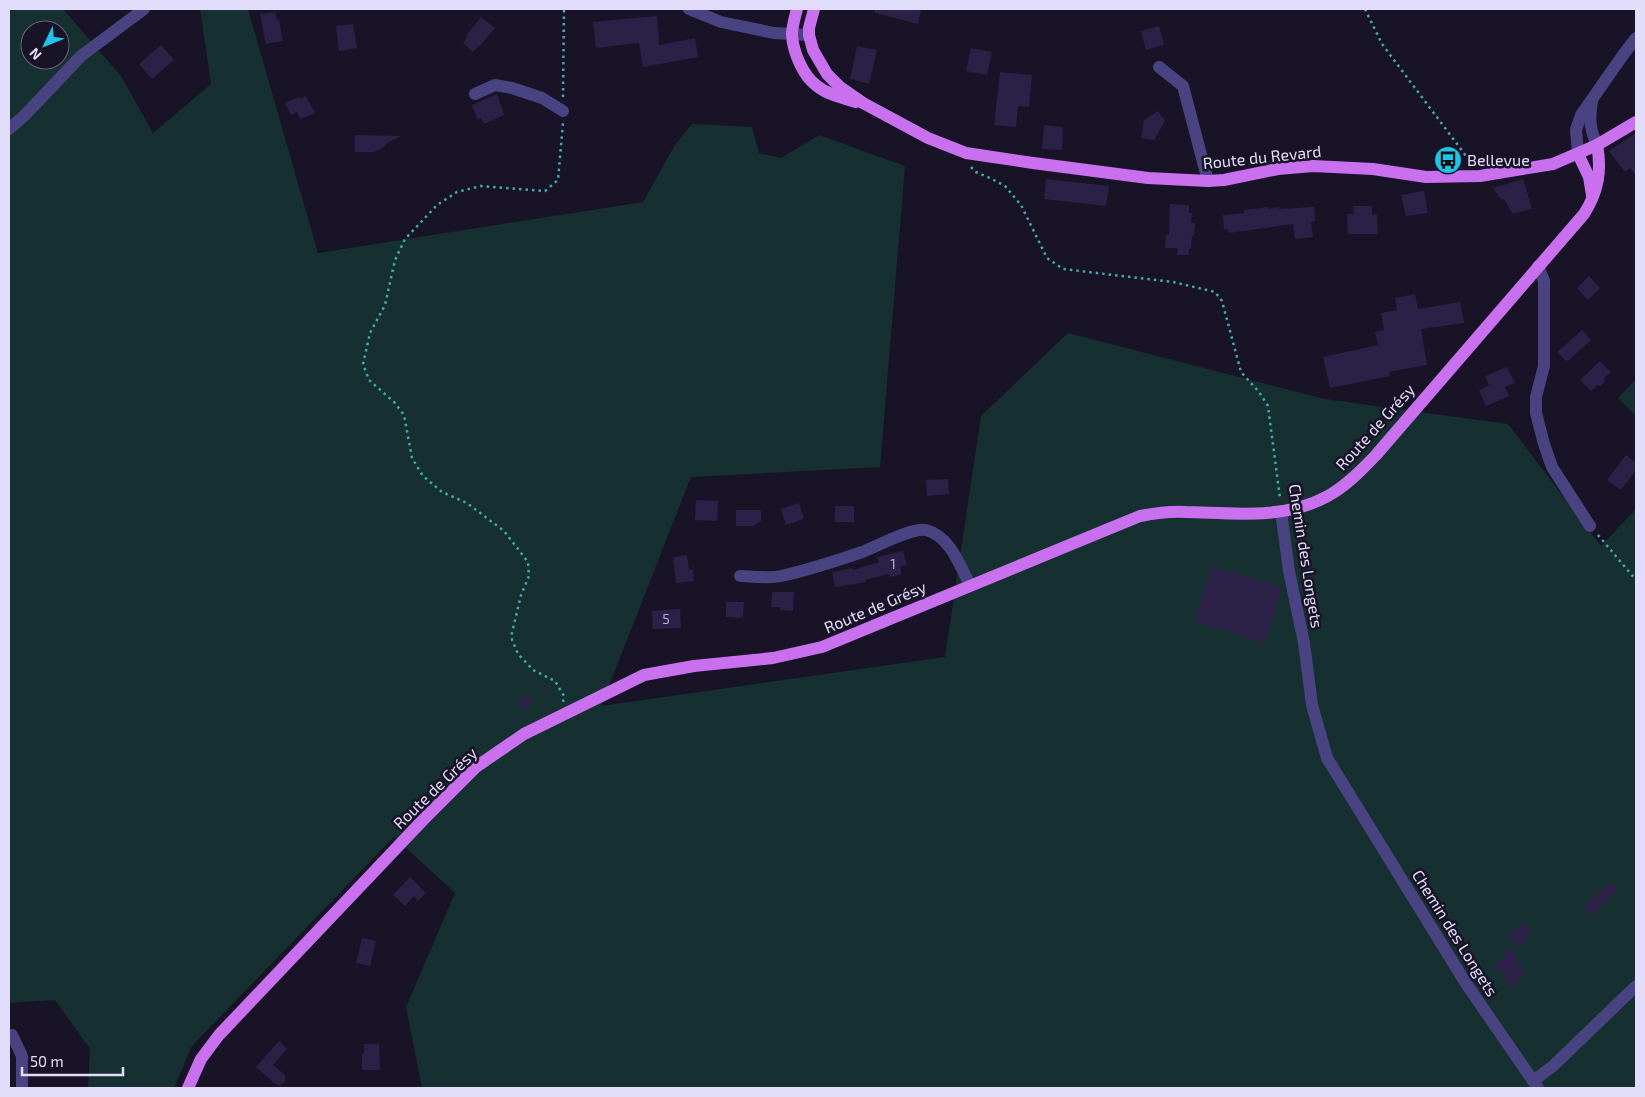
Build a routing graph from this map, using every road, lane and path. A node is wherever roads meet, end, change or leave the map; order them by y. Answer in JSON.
{"nodes":[{"id":1,"x":144,"y":9,"type":"edge"},
{"id":2,"x":689,"y":9,"type":"edge"},
{"id":3,"x":797,"y":9,"type":"edge"},
{"id":4,"x":814,"y":9,"type":"edge"},
{"id":5,"x":1365,"y":9,"type":"edge"},
{"id":6,"x":792,"y":35,"type":"junction"},
{"id":7,"x":809,"y":35,"type":"junction"},
{"id":8,"x":1636,"y":38,"type":"edge"},
{"id":9,"x":1159,"y":67,"type":"dead end"},
{"id":10,"x":475,"y":94,"type":"dead end"},
{"id":11,"x":1593,"y":99,"type":"junction"},
{"id":12,"x":863,"y":103,"type":"junction"},
{"id":13,"x":563,"y":111,"type":"dead end"},
{"id":14,"x":1636,"y":122,"type":"edge"},
{"id":15,"x":9,"y":129,"type":"edge"},
{"id":16,"x":1597,"y":145,"type":"junction"},
{"id":17,"x":966,"y":153,"type":"junction"},
{"id":18,"x":1578,"y":154,"type":"junction"},
{"id":19,"x":1480,"y":176,"type":"junction"},
{"id":20,"x":1208,"y":181,"type":"junction"},
{"id":21,"x":546,"y":191,"type":"dead end"},
{"id":22,"x":1593,"y":200,"type":"junction"},
{"id":23,"x":1538,"y":266,"type":"junction"},
{"id":24,"x":1281,"y":511,"type":"junction"},
{"id":25,"x":1590,"y":526,"type":"joint"},
{"id":26,"x":740,"y":576,"type":"dead end"},
{"id":27,"x":1636,"y":580,"type":"edge"},
{"id":28,"x":970,"y":585,"type":"junction"},
{"id":29,"x":559,"y":717,"type":"junction"},
{"id":30,"x":1636,"y":986,"type":"edge"},
{"id":31,"x":12,"y":1034,"type":"dead end"},
{"id":32,"x":1535,"y":1085,"type":"edge"},
{"id":33,"x":22,"y":1088,"type":"edge"},
{"id":34,"x":188,"y":1088,"type":"edge"}],
"edges":[{"from":1,"to":15,"type":"street"},
{"from":2,"to":6,"type":"street"},
{"from":3,"to":6,"type":"main road","name":"Route du Revard"},
{"from":4,"to":7,"type":"main road"},
{"from":5,"to":19,"type":"path"},
{"from":6,"to":7,"type":"street"},
{"from":6,"to":12,"type":"main road","name":"Route du Revard"},
{"from":7,"to":12,"type":"main road","name":"Route du Revard"},
{"from":8,"to":11,"type":"street"},
{"from":9,"to":20,"type":"street"},
{"from":10,"to":13,"type":"street"},
{"from":11,"to":16,"type":"street"},
{"from":11,"to":18,"type":"street"},
{"from":12,"to":17,"type":"main road","name":"Route du Revard"},
{"from":14,"to":16,"type":"main road","name":"Route du Revard"},
{"from":16,"to":18,"type":"main road","name":"Route du Revard"},
{"from":16,"to":22,"type":"main road","name":"Route de Grésy"},
{"from":17,"to":20,"type":"main road","name":"Route du Revard"},
{"from":17,"to":24,"type":"path","name":"Chemin des Longets"},
{"from":18,"to":19,"type":"main road","name":"Route du Revard"},
{"from":18,"to":22,"type":"main road"},
{"from":19,"to":20,"type":"main road","name":"Route du Revard"},
{"from":21,"to":29,"type":"path"},
{"from":22,"to":23,"type":"main road","name":"Route de Grésy"},
{"from":23,"to":24,"type":"main road","name":"Route de Grésy"},
{"from":23,"to":25,"type":"street"},
{"from":24,"to":28,"type":"main road","name":"Route de Grésy"},
{"from":24,"to":32,"type":"street","name":"Chemin des Longets"},
{"from":25,"to":27,"type":"path"},
{"from":26,"to":28,"type":"street"},
{"from":28,"to":29,"type":"main road","name":"Route de Grésy"},
{"from":29,"to":34,"type":"main road","name":"Route de Grésy"},
{"from":30,"to":32,"type":"street"},
{"from":31,"to":33,"type":"street"}]}
